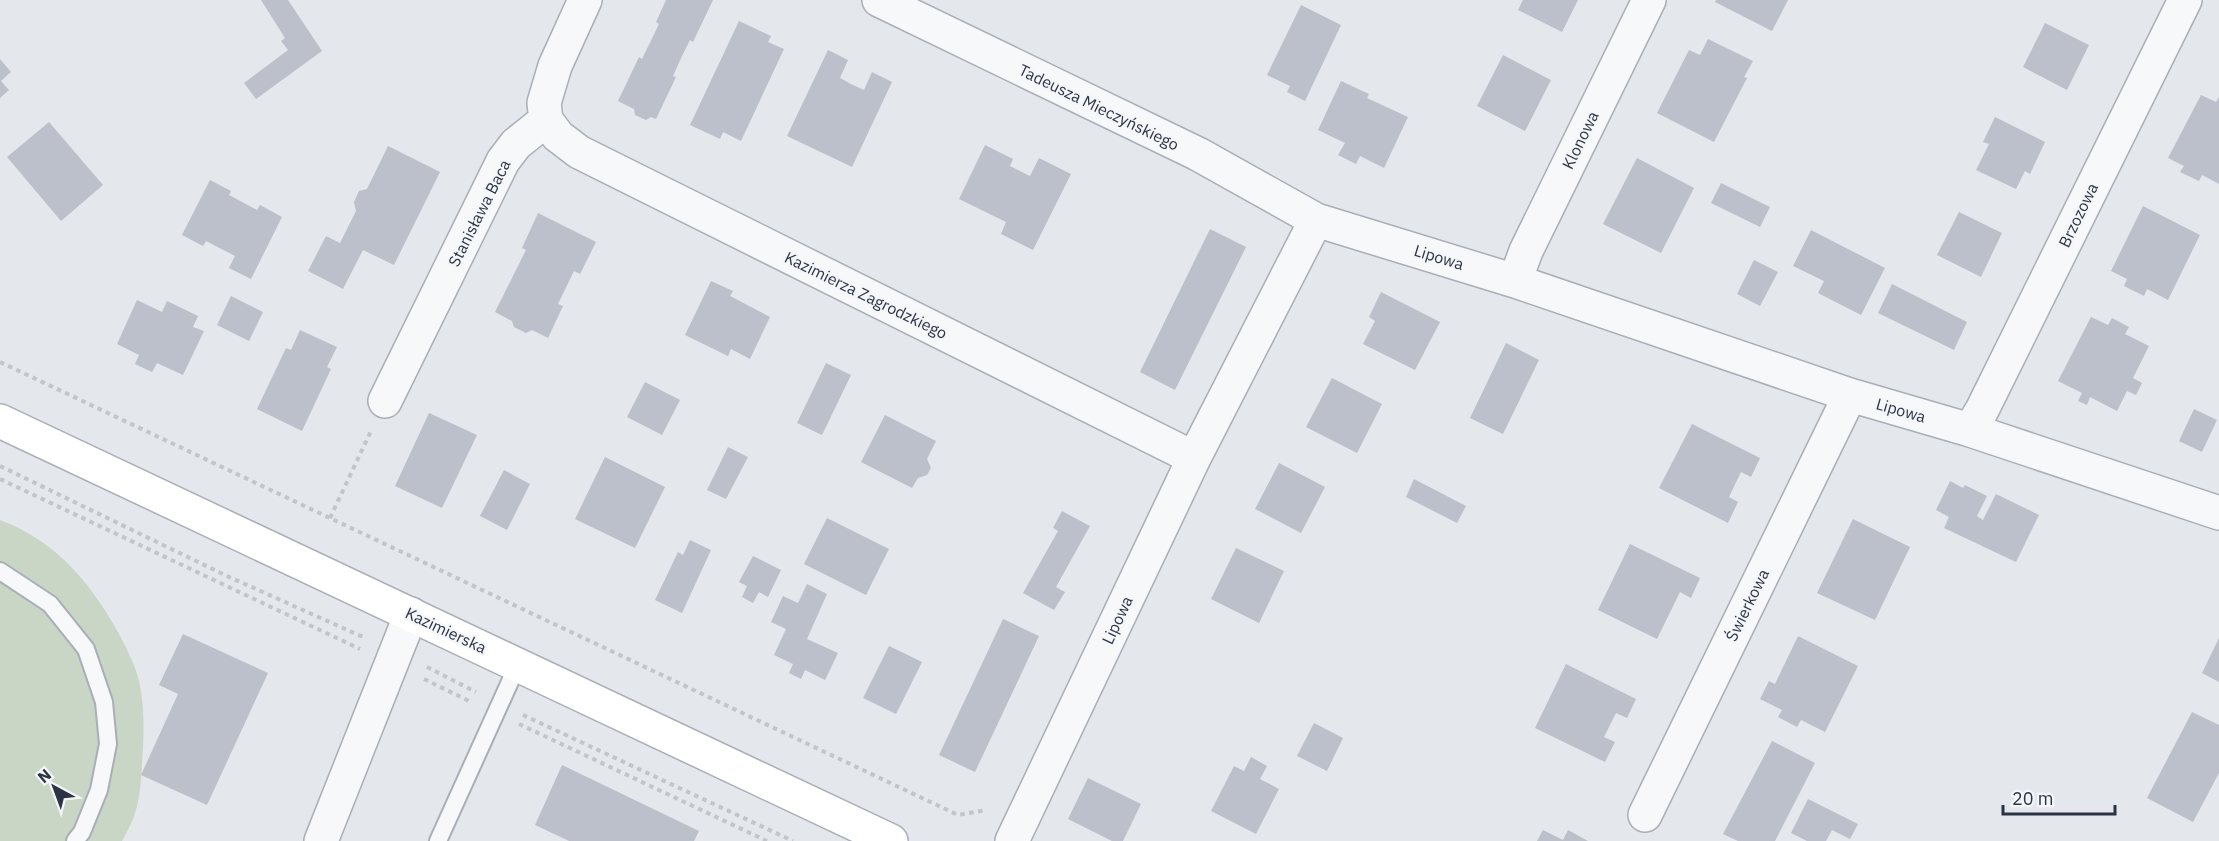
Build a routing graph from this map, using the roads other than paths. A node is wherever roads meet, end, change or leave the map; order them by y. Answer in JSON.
{"nodes":[{"id":1,"x":585,"y":0,"type":"edge"},
{"id":2,"x":879,"y":0,"type":"edge"},
{"id":3,"x":1649,"y":0,"type":"edge"},
{"id":4,"x":2186,"y":0,"type":"edge"},
{"id":5,"x":546,"y":120,"type":"junction"},
{"id":6,"x":1316,"y":220,"type":"junction"},
{"id":7,"x":1515,"y":281,"type":"junction"},
{"id":8,"x":1850,"y":395,"type":"junction"},
{"id":9,"x":386,"y":401,"type":"road end"},
{"id":10,"x":0,"y":421,"type":"edge"},
{"id":11,"x":1970,"y":430,"type":"junction"},
{"id":12,"x":1194,"y":458,"type":"junction"},
{"id":13,"x":2219,"y":513,"type":"edge"},
{"id":14,"x":0,"y":571,"type":"edge"},
{"id":15,"x":411,"y":614,"type":"junction"},
{"id":16,"x":518,"y":664,"type":"junction"},
{"id":17,"x":1645,"y":814,"type":"dead end"},
{"id":18,"x":1017,"y":832,"type":"edge"},
{"id":19,"x":75,"y":841,"type":"edge"},
{"id":20,"x":321,"y":841,"type":"edge"},
{"id":21,"x":438,"y":841,"type":"edge"},
{"id":22,"x":891,"y":841,"type":"edge"}],
"edges":[{"from":1,"to":5,"type":"street"},
{"from":2,"to":6,"type":"street","name":"Tadeusza Mieczyńskiego"},
{"from":3,"to":7,"type":"street","name":"Klonowa"},
{"from":4,"to":11,"type":"street","name":"Brzozowa"},
{"from":5,"to":9,"type":"street","name":"Stanisława Baca"},
{"from":5,"to":12,"type":"street","name":"Kazimierza Zagrodzkiego"},
{"from":6,"to":7,"type":"street","name":"Lipowa"},
{"from":6,"to":12,"type":"street","name":"Lipowa"},
{"from":7,"to":8,"type":"street","name":"Lipowa"},
{"from":8,"to":11,"type":"street","name":"Lipowa"},
{"from":8,"to":17,"type":"street","name":"Świerkowa"},
{"from":10,"to":15,"type":"main road","name":"Kazimierska"},
{"from":11,"to":13,"type":"street","name":"Lipowa"},
{"from":12,"to":18,"type":"street","name":"Lipowa"},
{"from":14,"to":19,"type":"lane"},
{"from":15,"to":16,"type":"main road","name":"Kazimierska"},
{"from":15,"to":20,"type":"street"},
{"from":16,"to":21,"type":"lane"},
{"from":16,"to":22,"type":"main road","name":"Kazimierska"}]}
